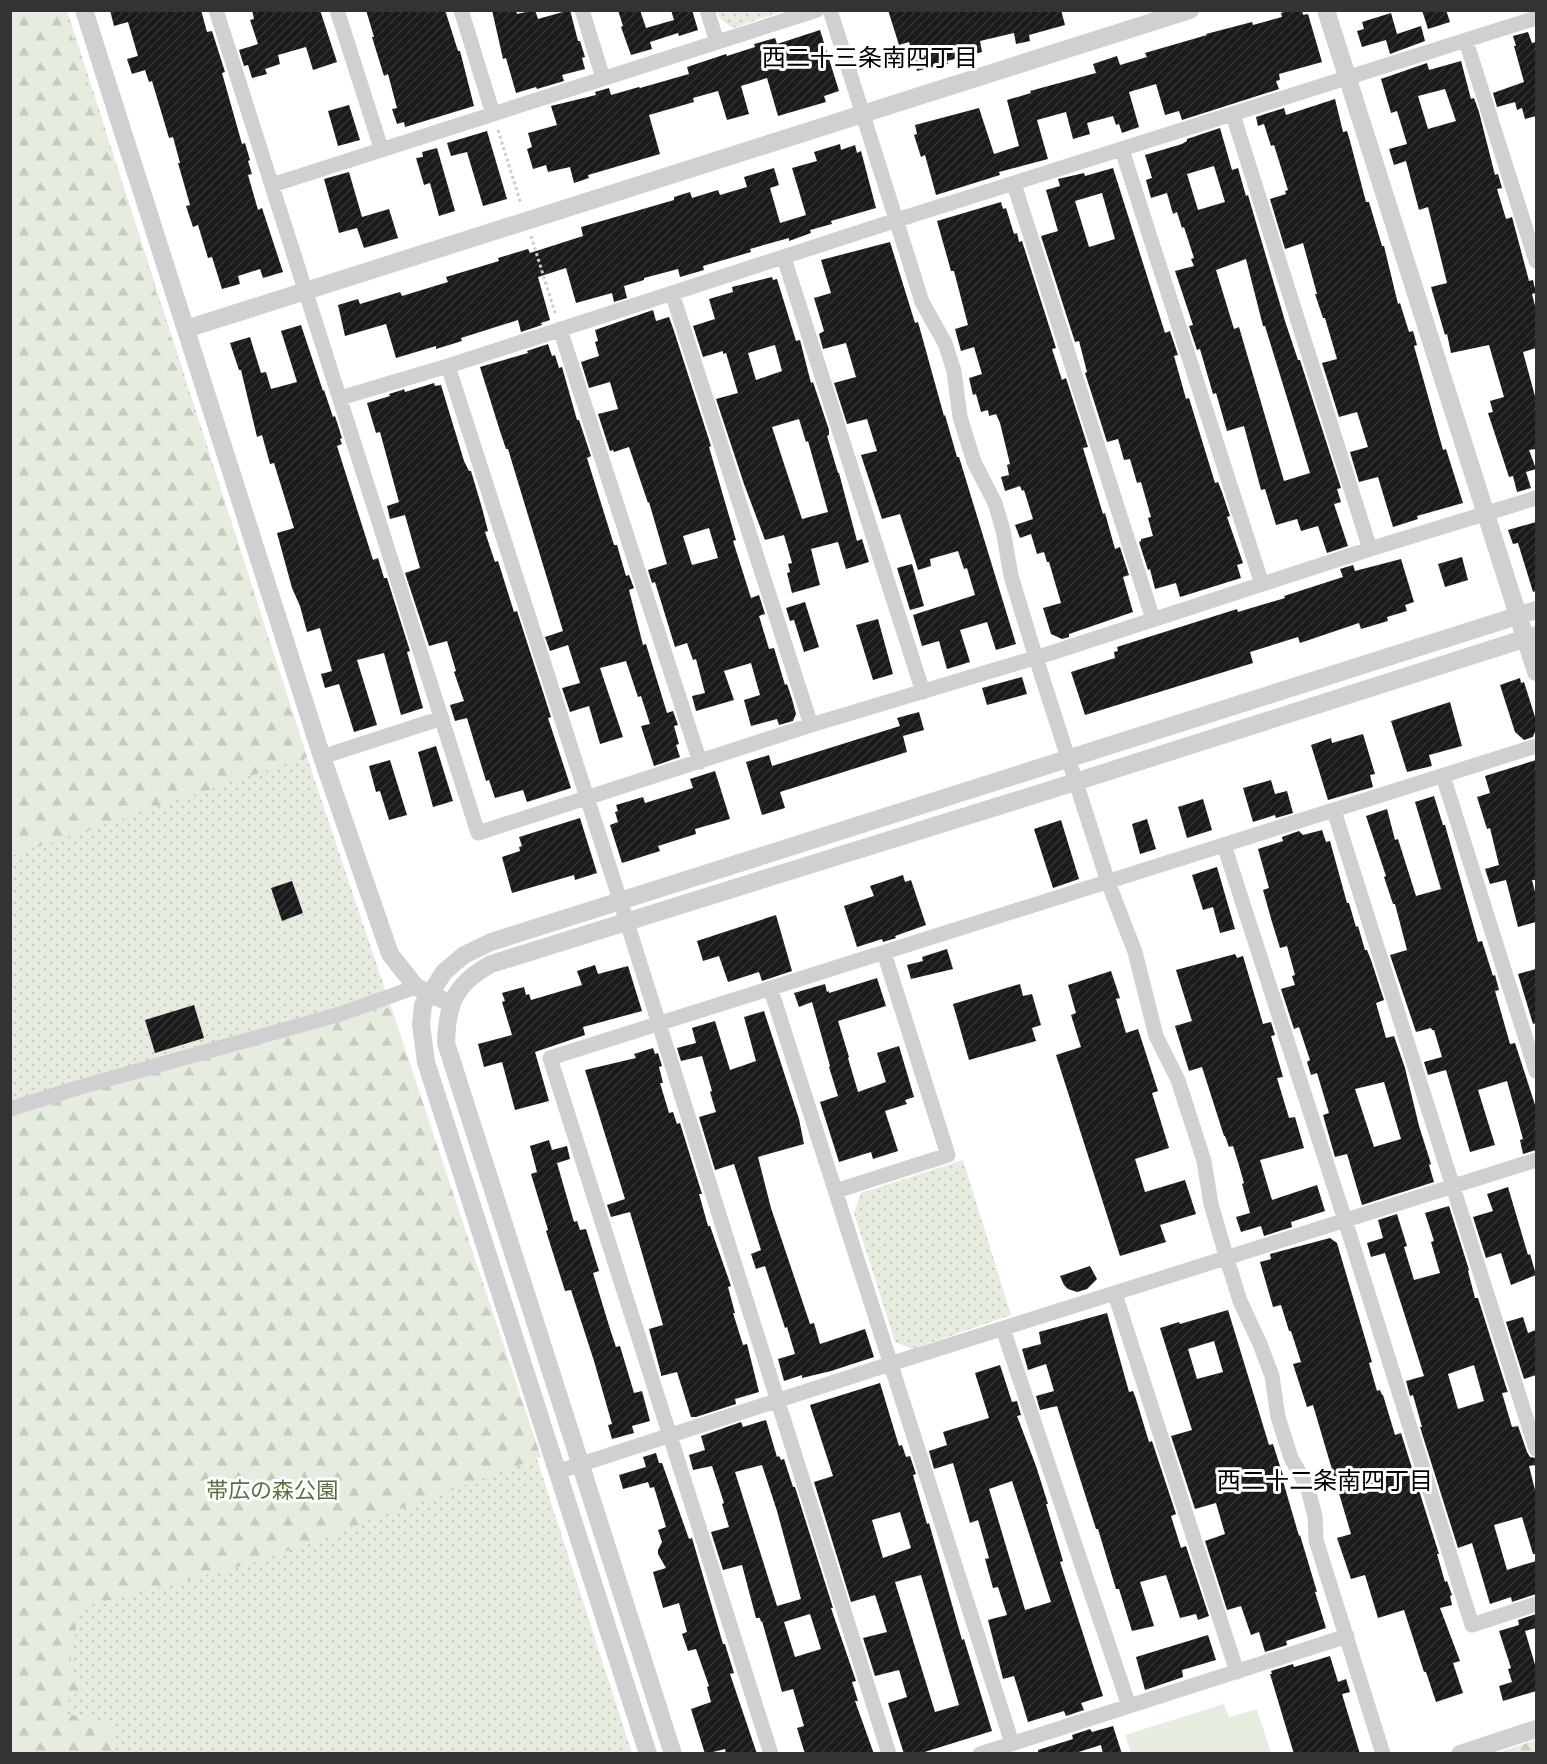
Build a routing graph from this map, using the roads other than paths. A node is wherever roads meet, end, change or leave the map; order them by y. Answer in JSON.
{"nodes":[{"id":1,"x":84,"y":10,"type":"edge"},
{"id":2,"x":216,"y":10,"type":"edge"},
{"id":3,"x":337,"y":10,"type":"edge"},
{"id":4,"x":460,"y":10,"type":"edge"},
{"id":5,"x":582,"y":10,"type":"edge"},
{"id":6,"x":707,"y":10,"type":"edge"},
{"id":7,"x":817,"y":10,"type":"edge"},
{"id":8,"x":831,"y":10,"type":"edge"},
{"id":9,"x":1190,"y":10,"type":"edge"},
{"id":10,"x":1326,"y":10,"type":"edge"},
{"id":11,"x":1536,"y":18,"type":"edge"},
{"id":12,"x":1466,"y":40,"type":"junction"},
{"id":13,"x":717,"y":42,"type":"junction"},
{"id":14,"x":1347,"y":77,"type":"junction"},
{"id":15,"x":603,"y":78,"type":"junction"},
{"id":16,"x":493,"y":114,"type":"junction"},
{"id":17,"x":863,"y":114,"type":"junction"},
{"id":18,"x":1233,"y":115,"type":"junction"},
{"id":19,"x":381,"y":148,"type":"junction"},
{"id":20,"x":1122,"y":150,"type":"junction"},
{"id":21,"x":1014,"y":184,"type":"junction"},
{"id":22,"x":272,"y":185,"type":"junction"},
{"id":23,"x":897,"y":220,"type":"junction"},
{"id":24,"x":784,"y":258,"type":"junction"},
{"id":25,"x":1536,"y":261,"type":"edge"},
{"id":26,"x":307,"y":292,"type":"junction"},
{"id":27,"x":672,"y":293,"type":"junction"},
{"id":28,"x":186,"y":329,"type":"junction"},
{"id":29,"x":560,"y":329,"type":"junction"},
{"id":30,"x":448,"y":366,"type":"junction"},
{"id":31,"x":340,"y":398,"type":"junction"},
{"id":32,"x":1536,"y":498,"type":"edge"},
{"id":33,"x":1486,"y":513,"type":"junction"},
{"id":34,"x":1370,"y":549,"type":"junction"},
{"id":35,"x":1262,"y":584,"type":"junction"},
{"id":36,"x":1536,"y":610,"type":"edge"},
{"id":37,"x":1518,"y":616,"type":"junction"},
{"id":38,"x":1153,"y":619,"type":"junction"},
{"id":39,"x":1531,"y":637,"type":"edge"},
{"id":40,"x":1036,"y":658,"type":"junction"},
{"id":41,"x":1536,"y":672,"type":"edge"},
{"id":42,"x":923,"y":692,"type":"junction"},
{"id":43,"x":442,"y":718,"type":"junction"},
{"id":44,"x":811,"y":725,"type":"junction"},
{"id":45,"x":1536,"y":746,"type":"edge"},
{"id":46,"x":322,"y":757,"type":"junction"},
{"id":47,"x":1067,"y":758,"type":"junction"},
{"id":48,"x":700,"y":762,"type":"junction"},
{"id":49,"x":1443,"y":776,"type":"junction"},
{"id":50,"x":1074,"y":783,"type":"junction"},
{"id":51,"x":586,"y":799,"type":"junction"},
{"id":52,"x":1334,"y":810,"type":"junction"},
{"id":53,"x":1224,"y":845,"type":"junction"},
{"id":54,"x":1108,"y":882,"type":"junction"},
{"id":55,"x":620,"y":900,"type":"junction"},
{"id":56,"x":627,"y":922,"type":"junction"},
{"id":57,"x":884,"y":953,"type":"junction"},
{"id":58,"x":423,"y":990,"type":"junction"},
{"id":59,"x":771,"y":990,"type":"junction"},
{"id":60,"x":451,"y":1003,"type":"junction"},
{"id":61,"x":659,"y":1025,"type":"junction"},
{"id":62,"x":1536,"y":1071,"type":"edge"},
{"id":63,"x":10,"y":1109,"type":"edge"},
{"id":64,"x":1536,"y":1160,"type":"edge"},
{"id":65,"x":1453,"y":1187,"type":"junction"},
{"id":66,"x":836,"y":1191,"type":"junction"},
{"id":67,"x":1345,"y":1220,"type":"junction"},
{"id":68,"x":1227,"y":1259,"type":"junction"},
{"id":69,"x":1115,"y":1294,"type":"junction"},
{"id":70,"x":1003,"y":1329,"type":"junction"},
{"id":71,"x":890,"y":1364,"type":"junction"},
{"id":72,"x":778,"y":1400,"type":"junction"},
{"id":73,"x":669,"y":1435,"type":"junction"},
{"id":74,"x":1536,"y":1449,"type":"edge"},
{"id":75,"x":581,"y":1464,"type":"junction"},
{"id":76,"x":557,"y":1472,"type":"junction"},
{"id":77,"x":1536,"y":1604,"type":"edge"},
{"id":78,"x":1347,"y":1636,"type":"junction"},
{"id":79,"x":1237,"y":1672,"type":"junction"},
{"id":80,"x":1129,"y":1706,"type":"junction"},
{"id":81,"x":1536,"y":1729,"type":"edge"},
{"id":82,"x":1012,"y":1743,"type":"junction"},
{"id":83,"x":648,"y":1754,"type":"edge"},
{"id":84,"x":673,"y":1754,"type":"edge"},
{"id":85,"x":771,"y":1754,"type":"edge"},
{"id":86,"x":889,"y":1754,"type":"edge"},
{"id":87,"x":980,"y":1754,"type":"edge"},
{"id":88,"x":1383,"y":1754,"type":"edge"},
{"id":89,"x":1460,"y":1754,"type":"edge"}],
"edges":[{"from":1,"to":28,"type":"street"},
{"from":2,"to":22,"type":"street"},
{"from":3,"to":19,"type":"street"},
{"from":4,"to":16,"type":"street"},
{"from":5,"to":15,"type":"street"},
{"from":6,"to":13,"type":"street"},
{"from":7,"to":13,"type":"street"},
{"from":8,"to":17,"type":"street"},
{"from":9,"to":17,"type":"street"},
{"from":10,"to":14,"type":"street"},
{"from":11,"to":12,"type":"street"},
{"from":12,"to":14,"type":"street"},
{"from":12,"to":25,"type":"street"},
{"from":13,"to":15,"type":"street"},
{"from":14,"to":18,"type":"street"},
{"from":14,"to":33,"type":"street"},
{"from":15,"to":16,"type":"street"},
{"from":16,"to":19,"type":"street"},
{"from":17,"to":23,"type":"street"},
{"from":17,"to":26,"type":"street"},
{"from":18,"to":20,"type":"street"},
{"from":18,"to":34,"type":"street"},
{"from":19,"to":22,"type":"street"},
{"from":20,"to":21,"type":"street"},
{"from":20,"to":35,"type":"street"},
{"from":21,"to":23,"type":"street"},
{"from":21,"to":38,"type":"street"},
{"from":22,"to":26,"type":"street"},
{"from":23,"to":24,"type":"street"},
{"from":23,"to":40,"type":"street"},
{"from":24,"to":27,"type":"street"},
{"from":24,"to":42,"type":"street"},
{"from":26,"to":28,"type":"street"},
{"from":26,"to":31,"type":"street"},
{"from":27,"to":29,"type":"street"},
{"from":27,"to":44,"type":"street"},
{"from":28,"to":46,"type":"street"},
{"from":29,"to":30,"type":"street"},
{"from":29,"to":48,"type":"street"},
{"from":30,"to":31,"type":"street"},
{"from":30,"to":51,"type":"street"},
{"from":31,"to":43,"type":"street"},
{"from":32,"to":33,"type":"street"},
{"from":33,"to":34,"type":"street"},
{"from":33,"to":37,"type":"street"},
{"from":34,"to":35,"type":"street"},
{"from":35,"to":38,"type":"street"},
{"from":36,"to":37,"type":"street"},
{"from":37,"to":39,"type":"street"},
{"from":37,"to":47,"type":"street"},
{"from":38,"to":40,"type":"street"},
{"from":39,"to":41,"type":"street"},
{"from":39,"to":50,"type":"street"},
{"from":40,"to":42,"type":"street"},
{"from":40,"to":47,"type":"street"},
{"from":42,"to":44,"type":"street"},
{"from":43,"to":46,"type":"street"},
{"from":43,"to":51,"type":"street"},
{"from":44,"to":48,"type":"street"},
{"from":45,"to":49,"type":"street"},
{"from":46,"to":58,"type":"street"},
{"from":47,"to":50,"type":"street"},
{"from":47,"to":55,"type":"street"},
{"from":48,"to":51,"type":"street"},
{"from":49,"to":52,"type":"street"},
{"from":49,"to":62,"type":"street"},
{"from":50,"to":54,"type":"street"},
{"from":50,"to":56,"type":"street"},
{"from":51,"to":55,"type":"street"},
{"from":52,"to":53,"type":"street"},
{"from":52,"to":65,"type":"street"},
{"from":53,"to":54,"type":"street"},
{"from":53,"to":67,"type":"street"},
{"from":54,"to":57,"type":"street"},
{"from":54,"to":68,"type":"street"},
{"from":55,"to":56,"type":"street"},
{"from":55,"to":58,"type":"street"},
{"from":56,"to":60,"type":"street"},
{"from":56,"to":61,"type":"street"},
{"from":57,"to":59,"type":"street"},
{"from":57,"to":66,"type":"street"},
{"from":58,"to":60,"type":"street"},
{"from":58,"to":63,"type":"street"},
{"from":58,"to":76,"type":"street"},
{"from":59,"to":61,"type":"street"},
{"from":59,"to":66,"type":"street"},
{"from":60,"to":75,"type":"street"},
{"from":61,"to":72,"type":"street"},
{"from":61,"to":73,"type":"street"},
{"from":64,"to":65,"type":"street"},
{"from":65,"to":67,"type":"street"},
{"from":65,"to":74,"type":"street"},
{"from":66,"to":71,"type":"street"},
{"from":67,"to":68,"type":"street"},
{"from":67,"to":77,"type":"street"},
{"from":68,"to":69,"type":"street"},
{"from":68,"to":78,"type":"street"},
{"from":69,"to":70,"type":"street"},
{"from":69,"to":79,"type":"street"},
{"from":70,"to":71,"type":"street"},
{"from":70,"to":80,"type":"street"},
{"from":71,"to":72,"type":"street"},
{"from":71,"to":82,"type":"street"},
{"from":72,"to":73,"type":"street"},
{"from":72,"to":86,"type":"street"},
{"from":73,"to":75,"type":"street"},
{"from":73,"to":85,"type":"street"},
{"from":75,"to":76,"type":"street"},
{"from":75,"to":84,"type":"street"},
{"from":76,"to":83,"type":"street"},
{"from":78,"to":79,"type":"street"},
{"from":78,"to":88,"type":"street"},
{"from":79,"to":80,"type":"street"},
{"from":80,"to":82,"type":"street"},
{"from":81,"to":89,"type":"street"},
{"from":82,"to":87,"type":"street"}]}
